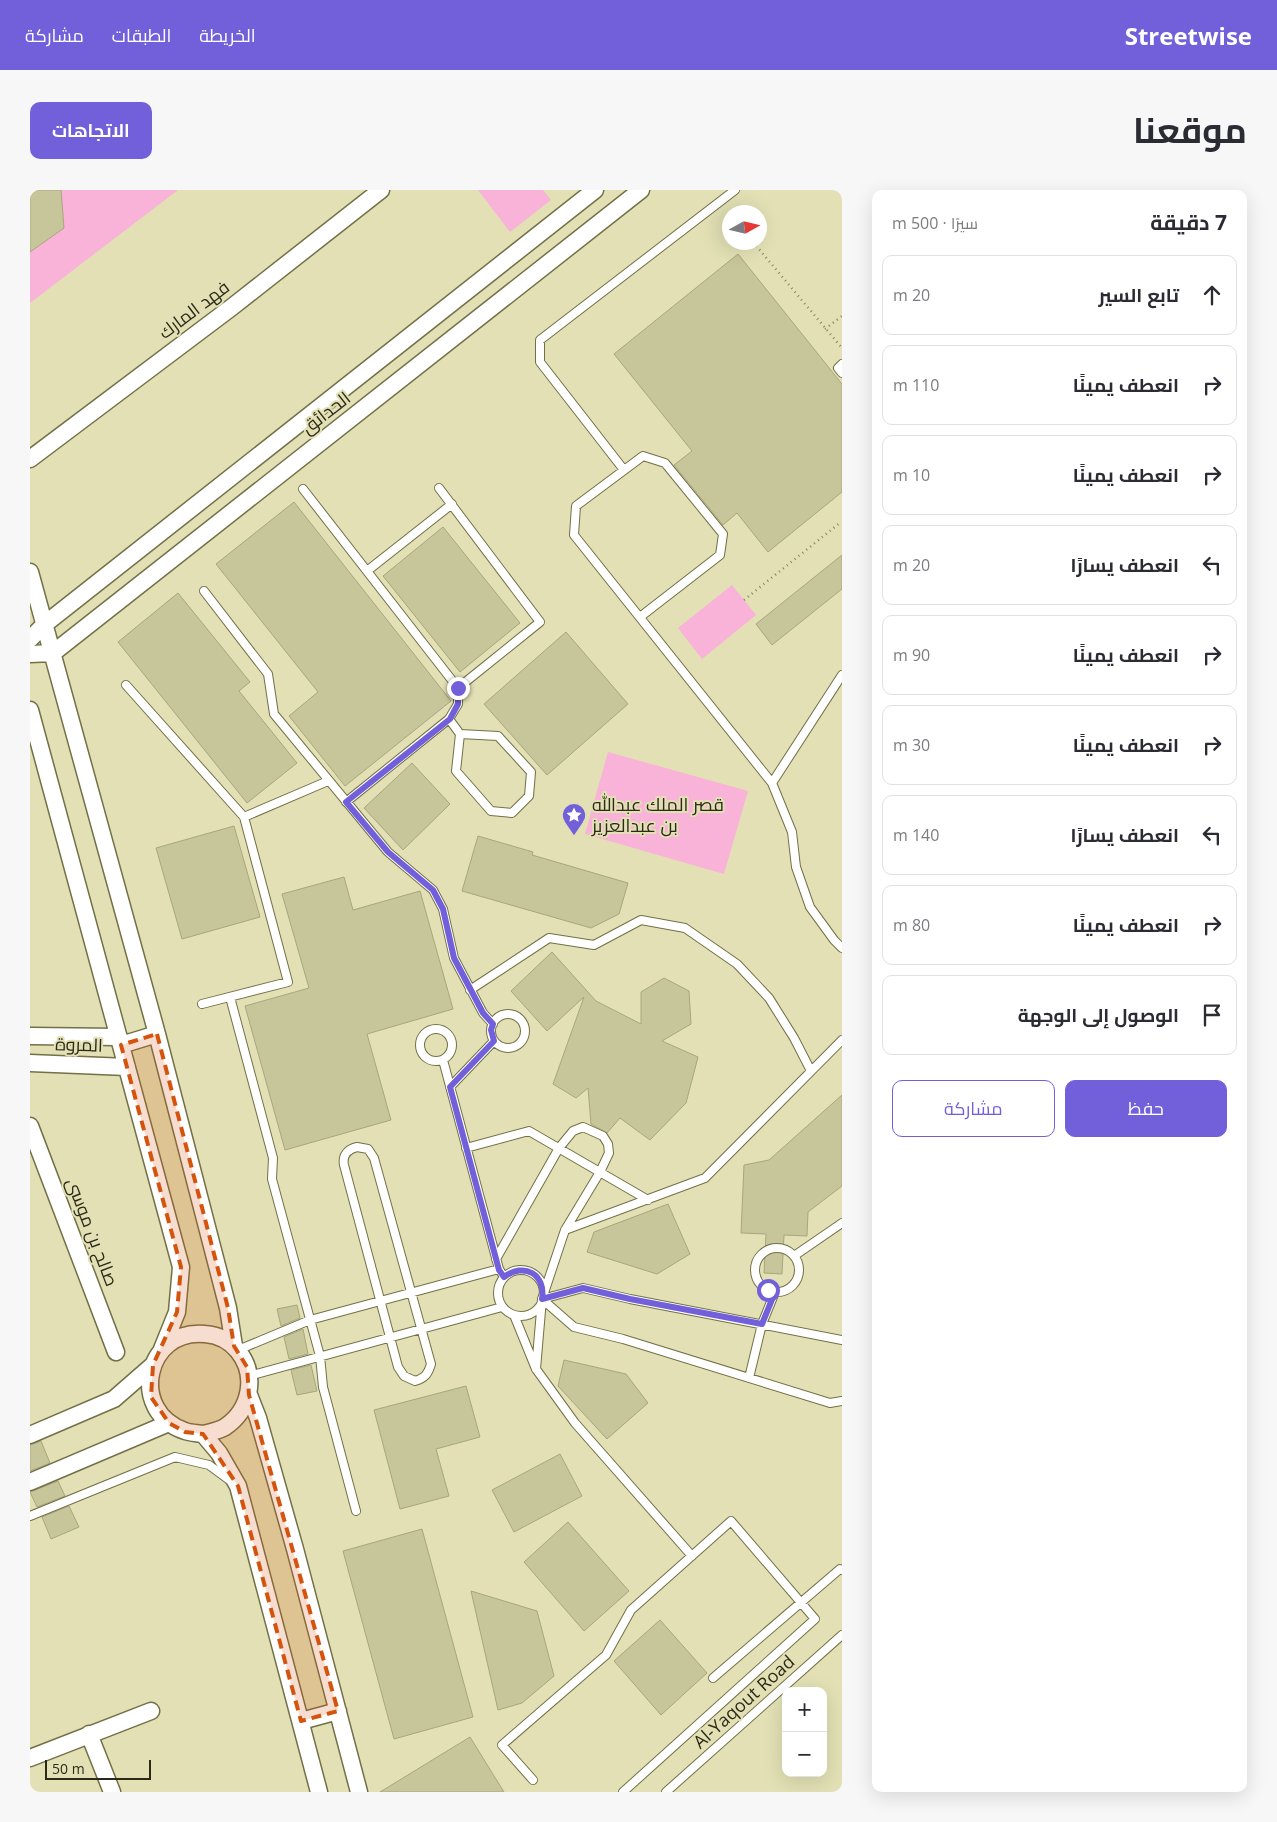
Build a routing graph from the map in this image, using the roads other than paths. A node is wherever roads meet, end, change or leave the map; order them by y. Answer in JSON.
{"nodes":[{"id":1,"x":381,"y":190,"type":"edge"},
{"id":2,"x":595,"y":190,"type":"edge"},
{"id":3,"x":641,"y":190,"type":"edge"},
{"id":4,"x":735,"y":190,"type":"edge"},
{"id":5,"x":475,"y":285,"type":"junction"},
{"id":6,"x":492,"y":307,"type":"junction"},
{"id":7,"x":842,"y":364,"type":"edge"},
{"id":8,"x":842,"y":373,"type":"edge"},
{"id":9,"x":30,"y":459,"type":"edge"},
{"id":10,"x":624,"y":470,"type":"junction"},
{"id":11,"x":439,"y":488,"type":"dead end"},
{"id":12,"x":303,"y":489,"type":"dead end"},
{"id":13,"x":452,"y":504,"type":"junction"},
{"id":14,"x":367,"y":571,"type":"junction"},
{"id":15,"x":30,"y":572,"type":"edge"},
{"id":16,"x":204,"y":591,"type":"dead end"},
{"id":17,"x":640,"y":617,"type":"junction"},
{"id":18,"x":45,"y":624,"type":"junction"},
{"id":19,"x":30,"y":639,"type":"edge"},
{"id":20,"x":53,"y":652,"type":"junction"},
{"id":21,"x":30,"y":654,"type":"edge"},
{"id":22,"x":842,"y":675,"type":"edge"},
{"id":23,"x":126,"y":685,"type":"dead end"},
{"id":24,"x":458,"y":688,"type":"junction"},
{"id":25,"x":30,"y":710,"type":"edge"},
{"id":26,"x":450,"y":719,"type":"junction"},
{"id":27,"x":460,"y":734,"type":"junction"},
{"id":28,"x":328,"y":781,"type":"junction"},
{"id":29,"x":772,"y":783,"type":"junction"},
{"id":30,"x":346,"y":802,"type":"junction"},
{"id":31,"x":244,"y":817,"type":"junction"},
{"id":32,"x":842,"y":948,"type":"edge"},
{"id":33,"x":470,"y":990,"type":"junction"},
{"id":34,"x":230,"y":997,"type":"junction"},
{"id":35,"x":202,"y":1004,"type":"dead end"},
{"id":36,"x":493,"y":1024,"type":"junction"},
{"id":37,"x":157,"y":1034,"type":"junction"},
{"id":38,"x":30,"y":1036,"type":"edge"},
{"id":39,"x":842,"y":1040,"type":"edge"},
{"id":40,"x":120,"y":1041,"type":"junction"},
{"id":41,"x":494,"y":1041,"type":"junction"},
{"id":42,"x":442,"y":1060,"type":"junction"},
{"id":43,"x":30,"y":1063,"type":"edge"},
{"id":44,"x":127,"y":1067,"type":"junction"},
{"id":45,"x":811,"y":1071,"type":"junction"},
{"id":46,"x":450,"y":1087,"type":"junction"},
{"id":47,"x":30,"y":1126,"type":"edge"},
{"id":48,"x":466,"y":1148,"type":"junction"},
{"id":49,"x":559,"y":1148,"type":"junction"},
{"id":50,"x":600,"y":1172,"type":"junction"},
{"id":51,"x":648,"y":1200,"type":"junction"},
{"id":52,"x":842,"y":1223,"type":"edge"},
{"id":53,"x":565,"y":1230,"type":"junction"},
{"id":54,"x":794,"y":1256,"type":"junction"},
{"id":55,"x":496,"y":1259,"type":"junction"},
{"id":56,"x":499,"y":1270,"type":"junction"},
{"id":57,"x":504,"y":1277,"type":"junction"},
{"id":58,"x":775,"y":1292,"type":"junction"},
{"id":59,"x":412,"y":1293,"type":"junction"},
{"id":60,"x":542,"y":1299,"type":"junction"},
{"id":61,"x":380,"y":1301,"type":"junction"},
{"id":62,"x":502,"y":1307,"type":"junction"},
{"id":63,"x":514,"y":1315,"type":"junction"},
{"id":64,"x":310,"y":1320,"type":"junction"},
{"id":65,"x":762,"y":1324,"type":"junction"},
{"id":66,"x":421,"y":1328,"type":"junction"},
{"id":67,"x":390,"y":1337,"type":"junction"},
{"id":68,"x":842,"y":1340,"type":"edge"},
{"id":69,"x":236,"y":1348,"type":"junction"},
{"id":70,"x":162,"y":1350,"type":"junction"},
{"id":71,"x":116,"y":1352,"type":"dead end"},
{"id":72,"x":320,"y":1356,"type":"junction"},
{"id":73,"x":153,"y":1365,"type":"junction"},
{"id":74,"x":536,"y":1369,"type":"junction"},
{"id":75,"x":249,"y":1376,"type":"junction"},
{"id":76,"x":749,"y":1378,"type":"junction"},
{"id":77,"x":248,"y":1395,"type":"junction"},
{"id":78,"x":842,"y":1401,"type":"edge"},
{"id":79,"x":169,"y":1423,"type":"junction"},
{"id":80,"x":203,"y":1434,"type":"junction"},
{"id":81,"x":30,"y":1435,"type":"edge"},
{"id":82,"x":36,"y":1479,"type":"edge"},
{"id":83,"x":238,"y":1486,"type":"junction"},
{"id":84,"x":356,"y":1511,"type":"dead end"},
{"id":85,"x":30,"y":1516,"type":"edge"},
{"id":86,"x":692,"y":1556,"type":"junction"},
{"id":87,"x":842,"y":1570,"type":"edge"},
{"id":88,"x":801,"y":1602,"type":"junction"},
{"id":89,"x":842,"y":1635,"type":"edge"},
{"id":90,"x":713,"y":1678,"type":"dead end"},
{"id":91,"x":151,"y":1711,"type":"dead end"},
{"id":92,"x":338,"y":1711,"type":"junction"},
{"id":93,"x":301,"y":1721,"type":"junction"},
{"id":94,"x":89,"y":1734,"type":"junction"},
{"id":95,"x":30,"y":1758,"type":"edge"},
{"id":96,"x":533,"y":1780,"type":"dead end"},
{"id":97,"x":112,"y":1792,"type":"edge"},
{"id":98,"x":319,"y":1792,"type":"edge"},
{"id":99,"x":359,"y":1792,"type":"edge"},
{"id":100,"x":623,"y":1792,"type":"edge"},
{"id":101,"x":666,"y":1792,"type":"edge"}],
"edges":[{"from":1,"to":9,"type":"street","name":"فهد المارك"},
{"from":2,"to":5,"type":"street","name":"الحدائق"},
{"from":3,"to":6,"type":"street","name":"الحدائق"},
{"from":4,"to":10,"type":"lane"},
{"from":5,"to":6,"type":"street"},
{"from":5,"to":18,"type":"street","name":"الحدائق"},
{"from":6,"to":20,"type":"street","name":"الحدائق"},
{"from":7,"to":8,"type":"lane"},
{"from":10,"to":17,"type":"lane"},
{"from":10,"to":17,"type":"lane"},
{"from":11,"to":13,"type":"lane"},
{"from":12,"to":14,"type":"lane"},
{"from":13,"to":14,"type":"lane"},
{"from":13,"to":24,"type":"lane"},
{"from":14,"to":24,"type":"lane"},
{"from":15,"to":18,"type":"street"},
{"from":16,"to":28,"type":"lane"},
{"from":17,"to":29,"type":"lane"},
{"from":18,"to":19,"type":"street","name":"الحدائق"},
{"from":18,"to":20,"type":"street"},
{"from":20,"to":21,"type":"street"},
{"from":20,"to":37,"type":"street"},
{"from":22,"to":29,"type":"lane"},
{"from":23,"to":31,"type":"lane"},
{"from":24,"to":26,"type":"lane"},
{"from":25,"to":40,"type":"street"},
{"from":26,"to":27,"type":"lane"},
{"from":26,"to":30,"type":"lane"},
{"from":27,"to":27,"type":"lane"},
{"from":28,"to":30,"type":"lane"},
{"from":28,"to":31,"type":"lane"},
{"from":29,"to":32,"type":"lane"},
{"from":30,"to":33,"type":"lane"},
{"from":31,"to":34,"type":"lane"},
{"from":33,"to":36,"type":"lane"},
{"from":33,"to":45,"type":"lane"},
{"from":34,"to":35,"type":"lane"},
{"from":34,"to":64,"type":"lane"},
{"from":36,"to":41,"type":"lane"},
{"from":36,"to":41,"type":"lane"},
{"from":37,"to":40,"type":"street","name":"المروة"},
{"from":37,"to":69,"type":"street"},
{"from":38,"to":40,"type":"street","name":"المروة"},
{"from":39,"to":45,"type":"lane"},
{"from":40,"to":44,"type":"street"},
{"from":41,"to":46,"type":"lane"},
{"from":42,"to":42,"type":"lane"},
{"from":42,"to":46,"type":"lane"},
{"from":43,"to":44,"type":"street","name":"المروة"},
{"from":44,"to":70,"type":"street"},
{"from":45,"to":51,"type":"lane"},
{"from":46,"to":48,"type":"lane"},
{"from":47,"to":71,"type":"street","name":"صالح بن موسى"},
{"from":48,"to":49,"type":"lane"},
{"from":48,"to":55,"type":"lane"},
{"from":49,"to":50,"type":"lane"},
{"from":49,"to":50,"type":"lane"},
{"from":49,"to":55,"type":"lane"},
{"from":50,"to":51,"type":"lane"},
{"from":50,"to":53,"type":"lane"},
{"from":51,"to":53,"type":"lane"},
{"from":52,"to":54,"type":"lane"},
{"from":53,"to":60,"type":"lane"},
{"from":54,"to":58,"type":"lane"},
{"from":54,"to":58,"type":"lane"},
{"from":55,"to":56,"type":"lane"},
{"from":56,"to":57,"type":"lane"},
{"from":56,"to":59,"type":"lane"},
{"from":57,"to":60,"type":"lane"},
{"from":57,"to":62,"type":"lane"},
{"from":58,"to":65,"type":"lane"},
{"from":59,"to":61,"type":"lane"},
{"from":59,"to":61,"type":"lane"},
{"from":59,"to":66,"type":"lane"},
{"from":60,"to":63,"type":"lane"},
{"from":60,"to":65,"type":"lane"},
{"from":60,"to":74,"type":"lane"},
{"from":60,"to":76,"type":"lane"},
{"from":61,"to":64,"type":"lane"},
{"from":61,"to":67,"type":"lane"},
{"from":62,"to":63,"type":"lane"},
{"from":62,"to":66,"type":"lane"},
{"from":63,"to":74,"type":"lane"},
{"from":64,"to":69,"type":"lane"},
{"from":64,"to":72,"type":"lane"},
{"from":65,"to":68,"type":"lane"},
{"from":65,"to":76,"type":"lane"},
{"from":66,"to":67,"type":"lane"},
{"from":66,"to":67,"type":"lane"},
{"from":67,"to":72,"type":"lane"},
{"from":69,"to":70,"type":"street"},
{"from":69,"to":75,"type":"street"},
{"from":70,"to":73,"type":"street"},
{"from":72,"to":75,"type":"lane"},
{"from":72,"to":84,"type":"lane"},
{"from":73,"to":79,"type":"street"},
{"from":73,"to":81,"type":"street"},
{"from":74,"to":86,"type":"lane"},
{"from":75,"to":77,"type":"street"},
{"from":76,"to":78,"type":"lane"},
{"from":77,"to":80,"type":"street"},
{"from":77,"to":92,"type":"street"},
{"from":79,"to":80,"type":"street"},
{"from":79,"to":82,"type":"street"},
{"from":80,"to":83,"type":"street"},
{"from":83,"to":85,"type":"lane"},
{"from":83,"to":93,"type":"street"},
{"from":86,"to":88,"type":"lane"},
{"from":86,"to":96,"type":"lane"},
{"from":87,"to":88,"type":"lane"},
{"from":88,"to":90,"type":"lane"},
{"from":88,"to":100,"type":"lane"},
{"from":89,"to":101,"type":"lane","name":"Al-Yaqout Road"},
{"from":91,"to":94,"type":"street"},
{"from":92,"to":93,"type":"street"},
{"from":92,"to":99,"type":"street"},
{"from":93,"to":98,"type":"street"},
{"from":94,"to":95,"type":"street"},
{"from":94,"to":97,"type":"street"}]}
